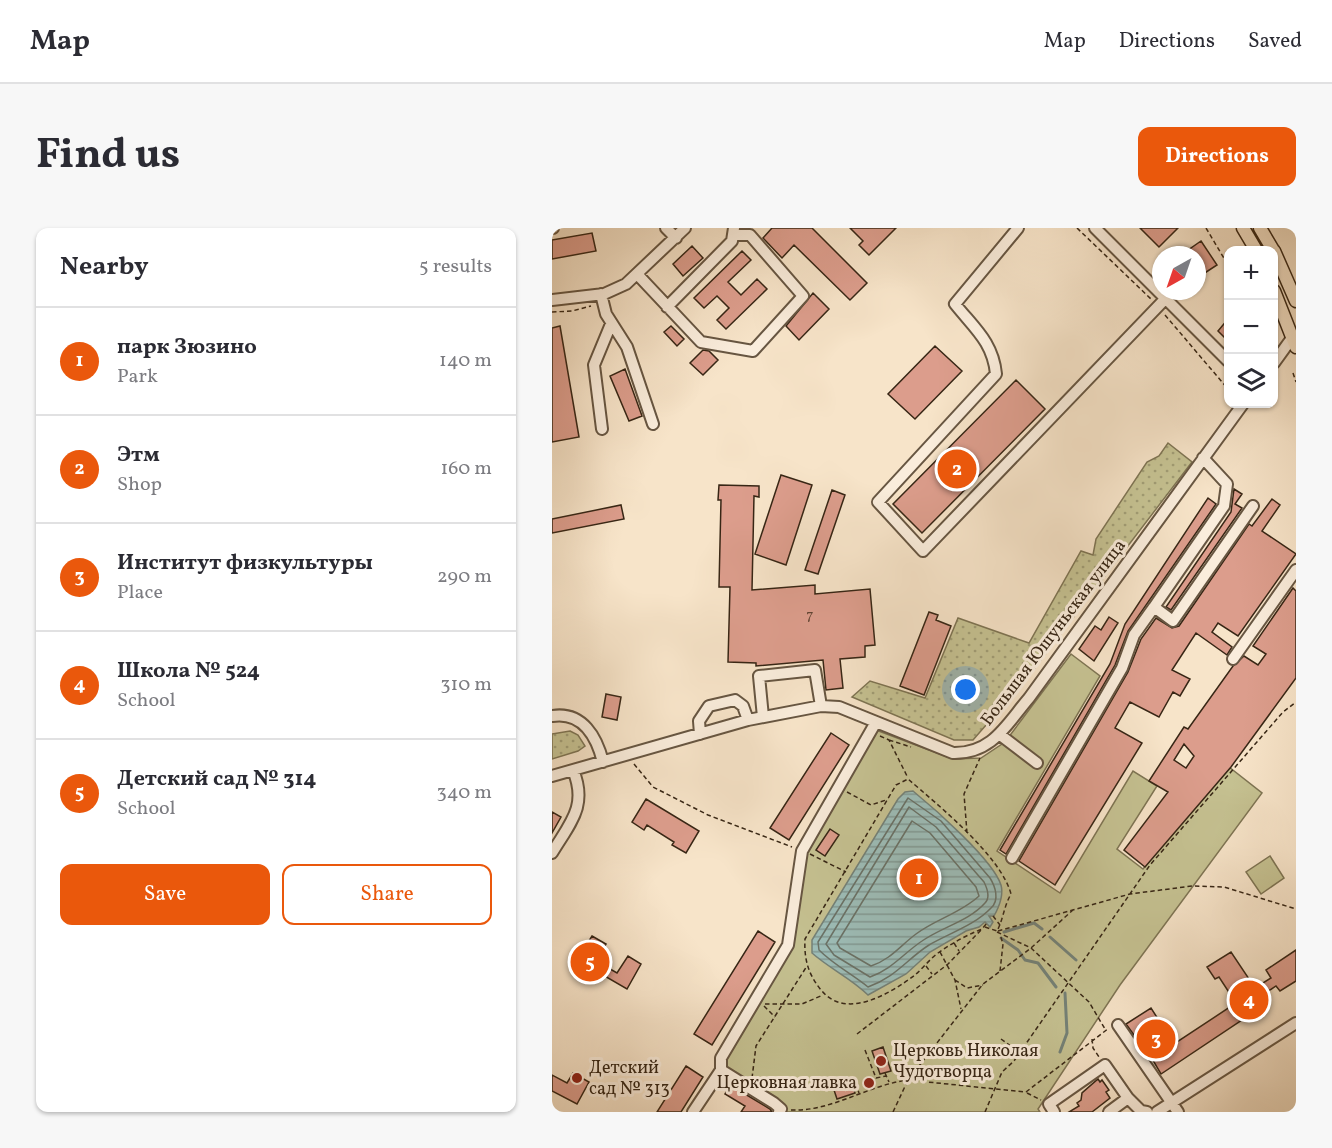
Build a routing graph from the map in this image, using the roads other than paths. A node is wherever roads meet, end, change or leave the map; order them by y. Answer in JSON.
{"nodes":[{"id":1,"x":666,"y":228,"type":"edge"},
{"id":2,"x":686,"y":228,"type":"edge"},
{"id":3,"x":1018,"y":228,"type":"edge"},
{"id":4,"x":1095,"y":228,"type":"edge"},
{"id":5,"x":1243,"y":228,"type":"edge"},
{"id":6,"x":1260,"y":228,"type":"edge"},
{"id":7,"x":734,"y":232,"type":"edge"},
{"id":8,"x":676,"y":238,"type":"junction"},
{"id":9,"x":1254,"y":246,"type":"edge"},
{"id":10,"x":1270,"y":246,"type":"edge"},
{"id":11,"x":1278,"y":262,"type":"edge"},
{"id":12,"x":637,"y":274,"type":"junction"},
{"id":13,"x":1152,"y":283,"type":"edge"},
{"id":14,"x":601,"y":294,"type":"junction"},
{"id":15,"x":552,"y":300,"type":"edge"},
{"id":16,"x":1164,"y":300,"type":"edge"},
{"id":17,"x":1170,"y":300,"type":"edge"},
{"id":18,"x":1278,"y":300,"type":"edge"},
{"id":19,"x":1296,"y":301,"type":"edge"},
{"id":20,"x":667,"y":307,"type":"junction"},
{"id":21,"x":611,"y":324,"type":"junction"},
{"id":22,"x":1294,"y":342,"type":"edge"},
{"id":23,"x":1224,"y":357,"type":"edge"},
{"id":24,"x":1278,"y":359,"type":"edge"},
{"id":25,"x":1240,"y":408,"type":"edge"},
{"id":26,"x":653,"y":424,"type":"dead end"},
{"id":27,"x":602,"y":429,"type":"dead end"},
{"id":28,"x":1203,"y":458,"type":"junction"},
{"id":29,"x":1253,"y":506,"type":"dead end"},
{"id":30,"x":1296,"y":570,"type":"edge"},
{"id":31,"x":1154,"y":607,"type":"junction"},
{"id":32,"x":1233,"y":659,"type":"dead end"},
{"id":33,"x":821,"y":706,"type":"junction"},
{"id":34,"x":552,"y":716,"type":"edge"},
{"id":35,"x":763,"y":717,"type":"junction"},
{"id":36,"x":748,"y":720,"type":"junction"},
{"id":37,"x":873,"y":727,"type":"junction"},
{"id":38,"x":700,"y":734,"type":"junction"},
{"id":39,"x":999,"y":734,"type":"junction"},
{"id":40,"x":603,"y":762,"type":"junction"},
{"id":41,"x":1037,"y":763,"type":"dead end"},
{"id":42,"x":573,"y":770,"type":"junction"},
{"id":43,"x":552,"y":776,"type":"edge"},
{"id":44,"x":552,"y":853,"type":"edge"},
{"id":45,"x":1012,"y":858,"type":"dead end"},
{"id":46,"x":1296,"y":1023,"type":"edge"},
{"id":47,"x":1118,"y":1025,"type":"dead end"},
{"id":48,"x":721,"y":1070,"type":"junction"},
{"id":49,"x":1128,"y":1098,"type":"junction"},
{"id":50,"x":782,"y":1107,"type":"edge"},
{"id":51,"x":1052,"y":1108,"type":"edge"},
{"id":52,"x":1175,"y":1108,"type":"edge"},
{"id":53,"x":693,"y":1112,"type":"edge"},
{"id":54,"x":1109,"y":1112,"type":"edge"},
{"id":55,"x":1147,"y":1112,"type":"edge"},
{"id":56,"x":1157,"y":1112,"type":"edge"}],
"edges":[{"from":1,"to":8,"type":"street"},
{"from":2,"to":8,"type":"street"},
{"from":3,"to":16,"type":"street"},
{"from":4,"to":13,"type":"street"},
{"from":5,"to":9,"type":"main road"},
{"from":6,"to":10,"type":"main road"},
{"from":7,"to":20,"type":"street"},
{"from":7,"to":20,"type":"street"},
{"from":8,"to":12,"type":"street"},
{"from":11,"to":19,"type":"main road"},
{"from":12,"to":14,"type":"street"},
{"from":12,"to":20,"type":"street"},
{"from":14,"to":15,"type":"street"},
{"from":14,"to":21,"type":"street"},
{"from":17,"to":23,"type":"street"},
{"from":18,"to":22,"type":"main road"},
{"from":21,"to":26,"type":"street"},
{"from":21,"to":27,"type":"street"},
{"from":22,"to":24,"type":"street"},
{"from":25,"to":28,"type":"street","name":"Большая Юшуньская улица"},
{"from":28,"to":31,"type":"street"},
{"from":28,"to":39,"type":"street","name":"Большая Юшуньская улица"},
{"from":29,"to":31,"type":"street"},
{"from":30,"to":32,"type":"street"},
{"from":31,"to":45,"type":"street"},
{"from":33,"to":35,"type":"street","name":"Большая Юшуньская улица"},
{"from":33,"to":35,"type":"street"},
{"from":33,"to":37,"type":"street","name":"Большая Юшуньская улица"},
{"from":34,"to":40,"type":"street"},
{"from":35,"to":36,"type":"street","name":"Большая Юшуньская улица"},
{"from":36,"to":38,"type":"street","name":"Большая Юшуньская улица"},
{"from":36,"to":38,"type":"street"},
{"from":37,"to":39,"type":"street","name":"Большая Юшуньская улица"},
{"from":37,"to":48,"type":"street"},
{"from":38,"to":40,"type":"street","name":"Большая Юшуньская улица"},
{"from":39,"to":41,"type":"street"},
{"from":40,"to":42,"type":"street","name":"Большая Юшуньская улица"},
{"from":42,"to":43,"type":"street","name":"Большая Юшуньская улица"},
{"from":42,"to":44,"type":"street"},
{"from":46,"to":52,"type":"street"},
{"from":47,"to":52,"type":"street"},
{"from":48,"to":50,"type":"street"},
{"from":48,"to":53,"type":"street"},
{"from":49,"to":51,"type":"street"},
{"from":49,"to":54,"type":"street"},
{"from":49,"to":55,"type":"street"},
{"from":52,"to":56,"type":"street"}]}
